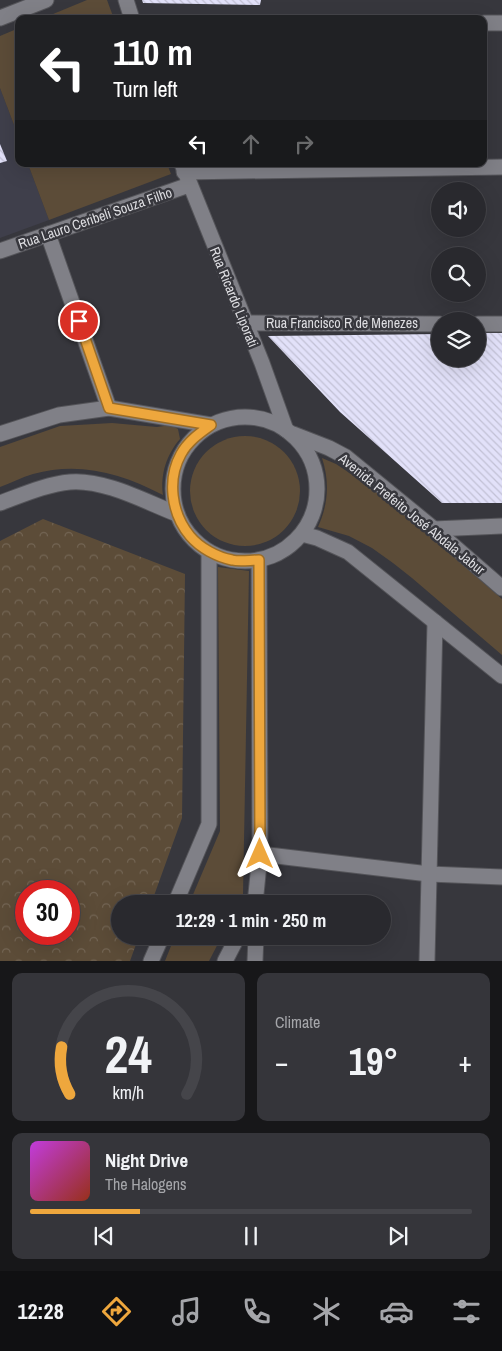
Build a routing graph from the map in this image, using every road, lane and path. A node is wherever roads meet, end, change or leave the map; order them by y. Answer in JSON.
{"nodes":[{"id":1,"x":46,"y":0,"type":"edge"},
{"id":2,"x":126,"y":0,"type":"edge"},
{"id":3,"x":131,"y":15,"type":"edge"},
{"id":4,"x":0,"y":18,"type":"edge"},
{"id":5,"x":487,"y":23,"type":"edge"},
{"id":6,"x":502,"y":23,"type":"edge"},
{"id":7,"x":502,"y":167,"type":"edge"},
{"id":8,"x":185,"y":173,"type":"edge"},
{"id":9,"x":48,"y":234,"type":"junction"},
{"id":10,"x":0,"y":252,"type":"edge"},
{"id":11,"x":245,"y":323,"type":"junction"},
{"id":12,"x":431,"y":324,"type":"edge"},
{"id":13,"x":486,"y":324,"type":"edge"},
{"id":14,"x":502,"y":324,"type":"edge"},
{"id":15,"x":109,"y":408,"type":"junction"},
{"id":16,"x":211,"y":425,"type":"junction"},
{"id":17,"x":289,"y":432,"type":"junction"},
{"id":18,"x":0,"y":434,"type":"edge"},
{"id":19,"x":0,"y":503,"type":"edge"},
{"id":20,"x":177,"y":514,"type":"junction"},
{"id":21,"x":502,"y":526,"type":"edge"},
{"id":22,"x":434,"y":529,"type":"junction"},
{"id":23,"x":302,"y":534,"type":"junction"},
{"id":24,"x":210,"y":552,"type":"junction"},
{"id":25,"x":259,"y":560,"type":"junction"},
{"id":26,"x":502,"y":588,"type":"edge"},
{"id":27,"x":435,"y":622,"type":"junction"},
{"id":28,"x":502,"y":676,"type":"edge"},
{"id":29,"x":260,"y":854,"type":"junction"},
{"id":30,"x":429,"y":874,"type":"junction"},
{"id":31,"x":502,"y":877,"type":"edge"},
{"id":32,"x":179,"y":895,"type":"edge"},
{"id":33,"x":257,"y":895,"type":"edge"},
{"id":34,"x":158,"y":945,"type":"edge"},
{"id":35,"x":233,"y":945,"type":"edge"},
{"id":36,"x":256,"y":945,"type":"edge"},
{"id":37,"x":152,"y":961,"type":"edge"},
{"id":38,"x":225,"y":961,"type":"edge"},
{"id":39,"x":256,"y":961,"type":"edge"},
{"id":40,"x":427,"y":961,"type":"edge"}],
"edges":[{"from":1,"to":4,"type":"street"},
{"from":2,"to":3,"type":"street"},
{"from":5,"to":6,"type":"street"},
{"from":7,"to":8,"type":"street","name":"Rua Lauro Ceribeli Souza Filho"},
{"from":8,"to":9,"type":"street","name":"Rua Lauro Ceribeli Souza Filho"},
{"from":8,"to":11,"type":"street","name":"Rua Ricardo Liporati"},
{"from":9,"to":10,"type":"street","name":"Rua Lauro Ceribeli Souza Filho"},
{"from":9,"to":15,"type":"street"},
{"from":11,"to":12,"type":"street","name":"Rua Francisco R de Menezes"},
{"from":11,"to":17,"type":"street","name":"Rua Ricardo Liporati"},
{"from":13,"to":14,"type":"street"},
{"from":15,"to":16,"type":"street"},
{"from":15,"to":18,"type":"street"},
{"from":16,"to":17,"type":"street"},
{"from":16,"to":20,"type":"street"},
{"from":17,"to":22,"type":"street","name":"Avenida Prefeito José Abdala Jabur"},
{"from":17,"to":23,"type":"street"},
{"from":19,"to":20,"type":"street"},
{"from":20,"to":24,"type":"street"},
{"from":21,"to":22,"type":"street"},
{"from":22,"to":26,"type":"street","name":"Avenida Prefeito José Abdala Jabur"},
{"from":23,"to":25,"type":"street"},
{"from":23,"to":27,"type":"street"},
{"from":24,"to":25,"type":"street"},
{"from":24,"to":32,"type":"street"},
{"from":25,"to":29,"type":"street"},
{"from":27,"to":28,"type":"street"},
{"from":27,"to":30,"type":"street"},
{"from":29,"to":30,"type":"street"},
{"from":29,"to":33,"type":"street"},
{"from":30,"to":31,"type":"street"},
{"from":30,"to":40,"type":"street"},
{"from":34,"to":37,"type":"street"},
{"from":35,"to":38,"type":"street"},
{"from":36,"to":39,"type":"street"}]}
